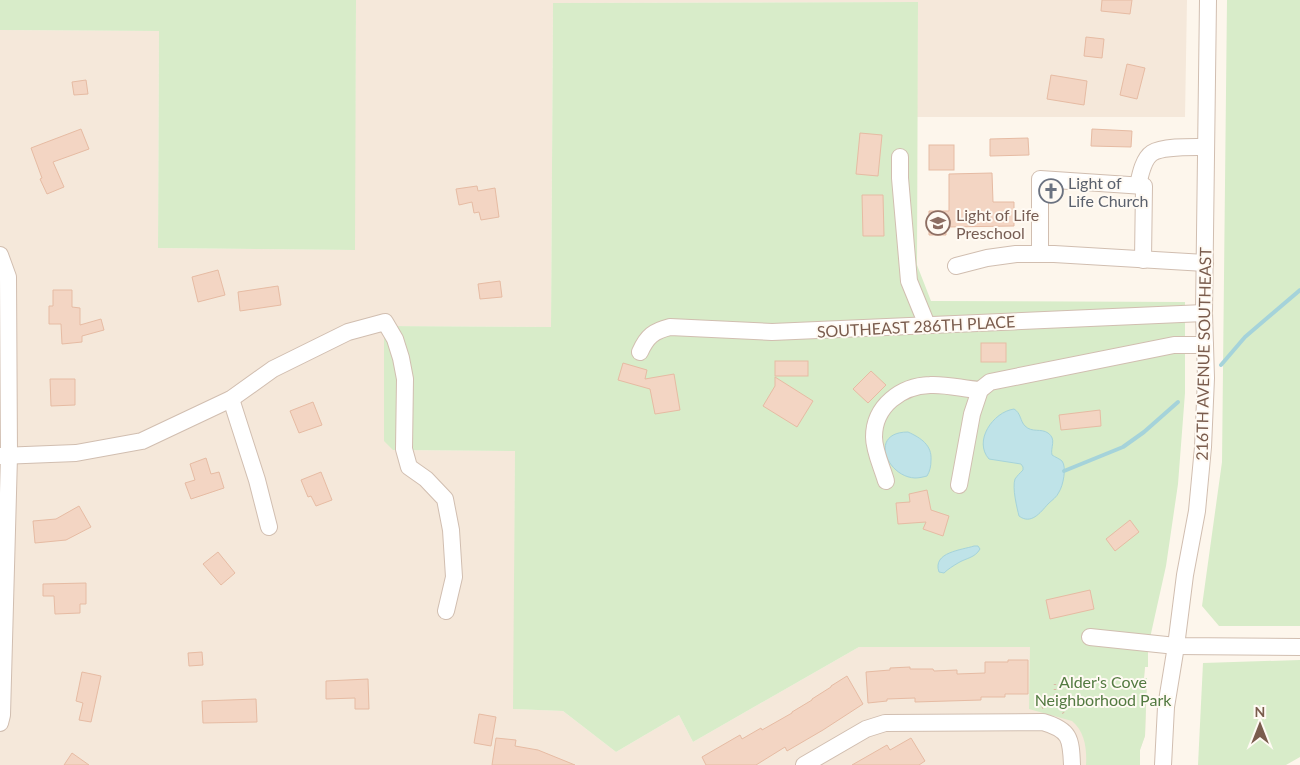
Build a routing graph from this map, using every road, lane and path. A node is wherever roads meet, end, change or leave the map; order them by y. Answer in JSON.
{"nodes":[{"id":1,"x":1208,"y":0,"type":"edge"},
{"id":2,"x":1206,"y":147,"type":"junction"},
{"id":3,"x":900,"y":157,"type":"dead end"},
{"id":4,"x":1138,"y":185,"type":"junction"},
{"id":5,"x":1040,"y":254,"type":"junction"},
{"id":6,"x":0,"y":255,"type":"edge"},
{"id":7,"x":1143,"y":260,"type":"junction"},
{"id":8,"x":1205,"y":263,"type":"junction"},
{"id":9,"x":956,"y":266,"type":"dead end"},
{"id":10,"x":1204,"y":313,"type":"junction"},
{"id":11,"x":927,"y":325,"type":"junction"},
{"id":12,"x":1205,"y":345,"type":"junction"},
{"id":13,"x":640,"y":352,"type":"dead end"},
{"id":14,"x":980,"y":390,"type":"junction"},
{"id":15,"x":231,"y":399,"type":"junction"},
{"id":16,"x":5,"y":456,"type":"edge"},
{"id":17,"x":886,"y":481,"type":"dead end"},
{"id":18,"x":959,"y":485,"type":"dead end"},
{"id":19,"x":269,"y":527,"type":"dead end"},
{"id":20,"x":446,"y":611,"type":"dead end"},
{"id":21,"x":1090,"y":637,"type":"dead end"},
{"id":22,"x":1176,"y":646,"type":"junction"},
{"id":23,"x":1300,"y":647,"type":"edge"},
{"id":24,"x":1055,"y":684,"type":"dead end"},
{"id":25,"x":1055,"y":700,"type":"dead end"},
{"id":26,"x":0,"y":723,"type":"edge"},
{"id":27,"x":804,"y":765,"type":"edge"},
{"id":28,"x":1072,"y":765,"type":"edge"},
{"id":29,"x":1163,"y":765,"type":"edge"}],
"edges":[{"from":1,"to":2,"type":"street","name":"216TH AVENUE SOUTHEAST"},
{"from":2,"to":4,"type":"street"},
{"from":2,"to":8,"type":"street","name":"216TH AVENUE SOUTHEAST"},
{"from":3,"to":11,"type":"street"},
{"from":4,"to":5,"type":"street"},
{"from":4,"to":7,"type":"street"},
{"from":5,"to":7,"type":"street"},
{"from":5,"to":9,"type":"street"},
{"from":6,"to":16,"type":"street"},
{"from":7,"to":8,"type":"street"},
{"from":8,"to":10,"type":"street","name":"216TH AVENUE SOUTHEAST"},
{"from":10,"to":11,"type":"street","name":"SOUTHEAST 286TH PLACE"},
{"from":10,"to":12,"type":"street","name":"216TH AVENUE SOUTHEAST"},
{"from":11,"to":13,"type":"street","name":"SOUTHEAST 286TH PLACE"},
{"from":12,"to":14,"type":"street"},
{"from":12,"to":22,"type":"street","name":"216TH AVENUE SOUTHEAST"},
{"from":14,"to":17,"type":"street"},
{"from":14,"to":18,"type":"street"},
{"from":15,"to":16,"type":"street"},
{"from":15,"to":19,"type":"street"},
{"from":15,"to":20,"type":"street"},
{"from":16,"to":26,"type":"street"},
{"from":21,"to":22,"type":"street"},
{"from":22,"to":23,"type":"street"},
{"from":22,"to":29,"type":"street","name":"216TH AVENUE SOUTHEAST"},
{"from":24,"to":25,"type":"path"},
{"from":27,"to":28,"type":"street"}]}
